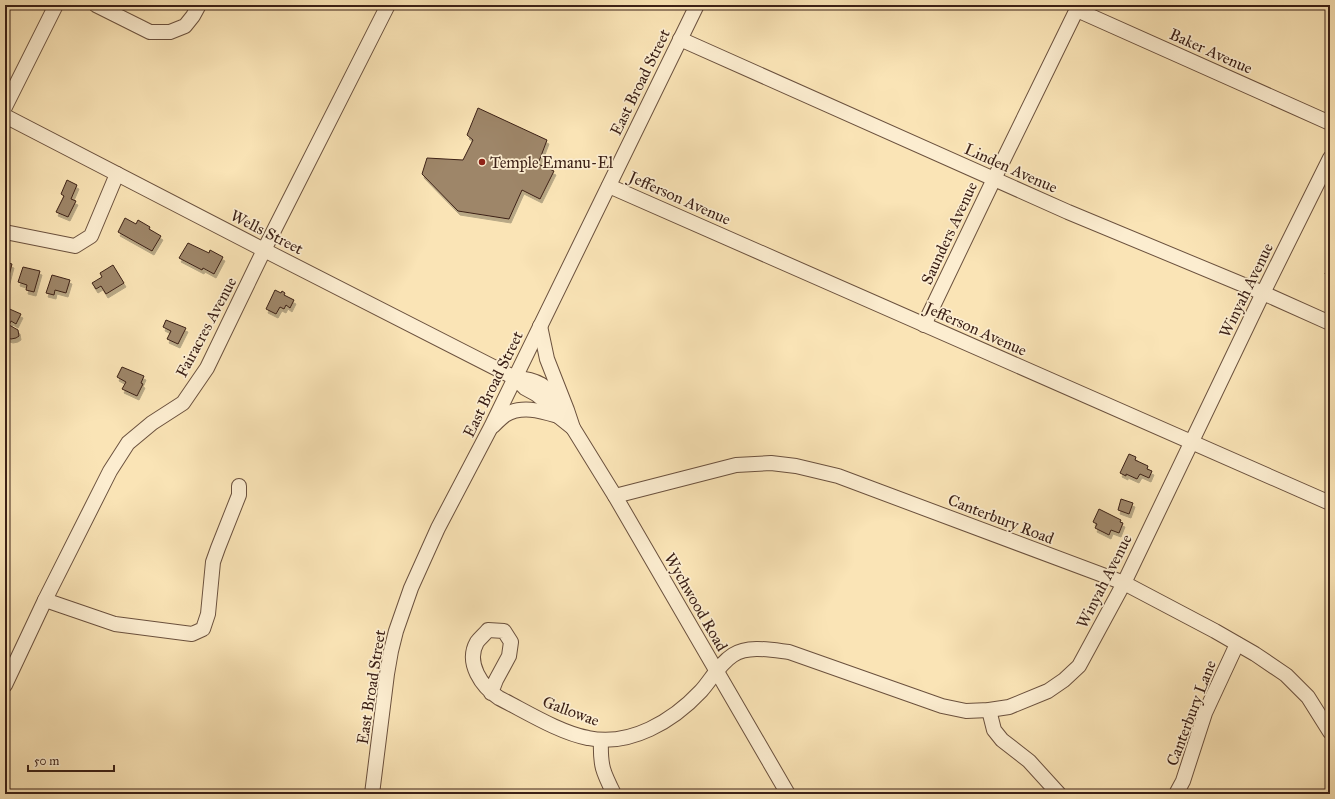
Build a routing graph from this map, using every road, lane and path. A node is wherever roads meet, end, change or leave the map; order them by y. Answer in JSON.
{"nodes":[{"id":1,"x":56,"y":5,"type":"edge"},
{"id":2,"x":96,"y":5,"type":"edge"},
{"id":3,"x":198,"y":5,"type":"edge"},
{"id":4,"x":388,"y":5,"type":"edge"},
{"id":5,"x":697,"y":5,"type":"edge"},
{"id":6,"x":1078,"y":7,"type":"edge"},
{"id":7,"x":680,"y":39,"type":"junction"},
{"id":8,"x":5,"y":107,"type":"edge"},
{"id":9,"x":5,"y":116,"type":"edge"},
{"id":10,"x":1330,"y":123,"type":"edge"},
{"id":11,"x":1330,"y":158,"type":"edge"},
{"id":12,"x":118,"y":174,"type":"junction"},
{"id":13,"x":994,"y":179,"type":"junction"},
{"id":14,"x":609,"y":186,"type":"junction"},
{"id":15,"x":5,"y":232,"type":"edge"},
{"id":16,"x":264,"y":250,"type":"junction"},
{"id":17,"x":1263,"y":293,"type":"junction"},
{"id":18,"x":1330,"y":323,"type":"edge"},
{"id":19,"x":924,"y":325,"type":"junction"},
{"id":20,"x":540,"y":326,"type":"junction"},
{"id":21,"x":515,"y":378,"type":"junction"},
{"id":22,"x":563,"y":413,"type":"junction"},
{"id":23,"x":491,"y":427,"type":"junction"},
{"id":24,"x":1192,"y":441,"type":"junction"},
{"id":25,"x":239,"y":486,"type":"dead end"},
{"id":26,"x":615,"y":496,"type":"junction"},
{"id":27,"x":1330,"y":503,"type":"edge"},
{"id":28,"x":1124,"y":583,"type":"junction"},
{"id":29,"x":45,"y":600,"type":"junction"},
{"id":30,"x":1237,"y":644,"type":"junction"},
{"id":31,"x":717,"y":671,"type":"junction"},
{"id":32,"x":5,"y":685,"type":"edge"},
{"id":33,"x":491,"y":693,"type":"dead end"},
{"id":34,"x":989,"y":710,"type":"junction"},
{"id":35,"x":1330,"y":732,"type":"edge"},
{"id":36,"x":601,"y":740,"type":"junction"},
{"id":37,"x":372,"y":794,"type":"edge"},
{"id":38,"x":614,"y":794,"type":"edge"},
{"id":39,"x":788,"y":794,"type":"edge"},
{"id":40,"x":1059,"y":794,"type":"edge"},
{"id":41,"x":1176,"y":794,"type":"edge"}],
"edges":[{"from":1,"to":8,"type":"street"},
{"from":2,"to":3,"type":"street"},
{"from":4,"to":16,"type":"street","name":"Fairacres Avenue"},
{"from":5,"to":7,"type":"street","name":"East Broad Street"},
{"from":6,"to":10,"type":"street","name":"Baker Avenue"},
{"from":6,"to":13,"type":"street","name":"Saunders Avenue"},
{"from":7,"to":13,"type":"street","name":"Linden Avenue"},
{"from":7,"to":14,"type":"street","name":"East Broad Street"},
{"from":9,"to":12,"type":"street","name":"Wells Street"},
{"from":11,"to":17,"type":"street","name":"Winyah Avenue"},
{"from":12,"to":15,"type":"street"},
{"from":12,"to":16,"type":"street","name":"Wells Street"},
{"from":13,"to":17,"type":"street","name":"Linden Avenue"},
{"from":13,"to":19,"type":"street","name":"Saunders Avenue"},
{"from":14,"to":19,"type":"street","name":"Jefferson Avenue"},
{"from":14,"to":20,"type":"street","name":"East Broad Street"},
{"from":16,"to":21,"type":"street","name":"Wells Street"},
{"from":16,"to":29,"type":"street","name":"Fairacres Avenue"},
{"from":17,"to":18,"type":"street","name":"Linden Avenue"},
{"from":17,"to":24,"type":"street","name":"Winyah Avenue"},
{"from":19,"to":24,"type":"street","name":"Jefferson Avenue"},
{"from":20,"to":21,"type":"street","name":"East Broad Street"},
{"from":20,"to":22,"type":"street","name":"Wychwood Road"},
{"from":21,"to":22,"type":"street","name":"Wychwood Road"},
{"from":21,"to":23,"type":"street","name":"East Broad Street"},
{"from":22,"to":23,"type":"street","name":"Wychwood Road"},
{"from":22,"to":26,"type":"street","name":"Wychwood Road"},
{"from":23,"to":37,"type":"street","name":"East Broad Street"},
{"from":24,"to":27,"type":"street","name":"Jefferson Avenue"},
{"from":24,"to":28,"type":"street","name":"Winyah Avenue"},
{"from":25,"to":29,"type":"street"},
{"from":26,"to":28,"type":"street","name":"Canterbury Road"},
{"from":26,"to":31,"type":"street","name":"Wychwood Road"},
{"from":28,"to":30,"type":"street","name":"Canterbury Road"},
{"from":28,"to":34,"type":"street","name":"Winyah Avenue"},
{"from":29,"to":32,"type":"street","name":"Fairacres Avenue"},
{"from":30,"to":35,"type":"street","name":"Canterbury Road"},
{"from":30,"to":41,"type":"street","name":"Canterbury Lane"},
{"from":31,"to":34,"type":"street","name":"Winyah Avenue"},
{"from":31,"to":36,"type":"street","name":"Gallowae"},
{"from":31,"to":39,"type":"street","name":"Wychwood Road"},
{"from":33,"to":36,"type":"street","name":"Gallowae"},
{"from":34,"to":40,"type":"street"},
{"from":36,"to":38,"type":"street"}]}
